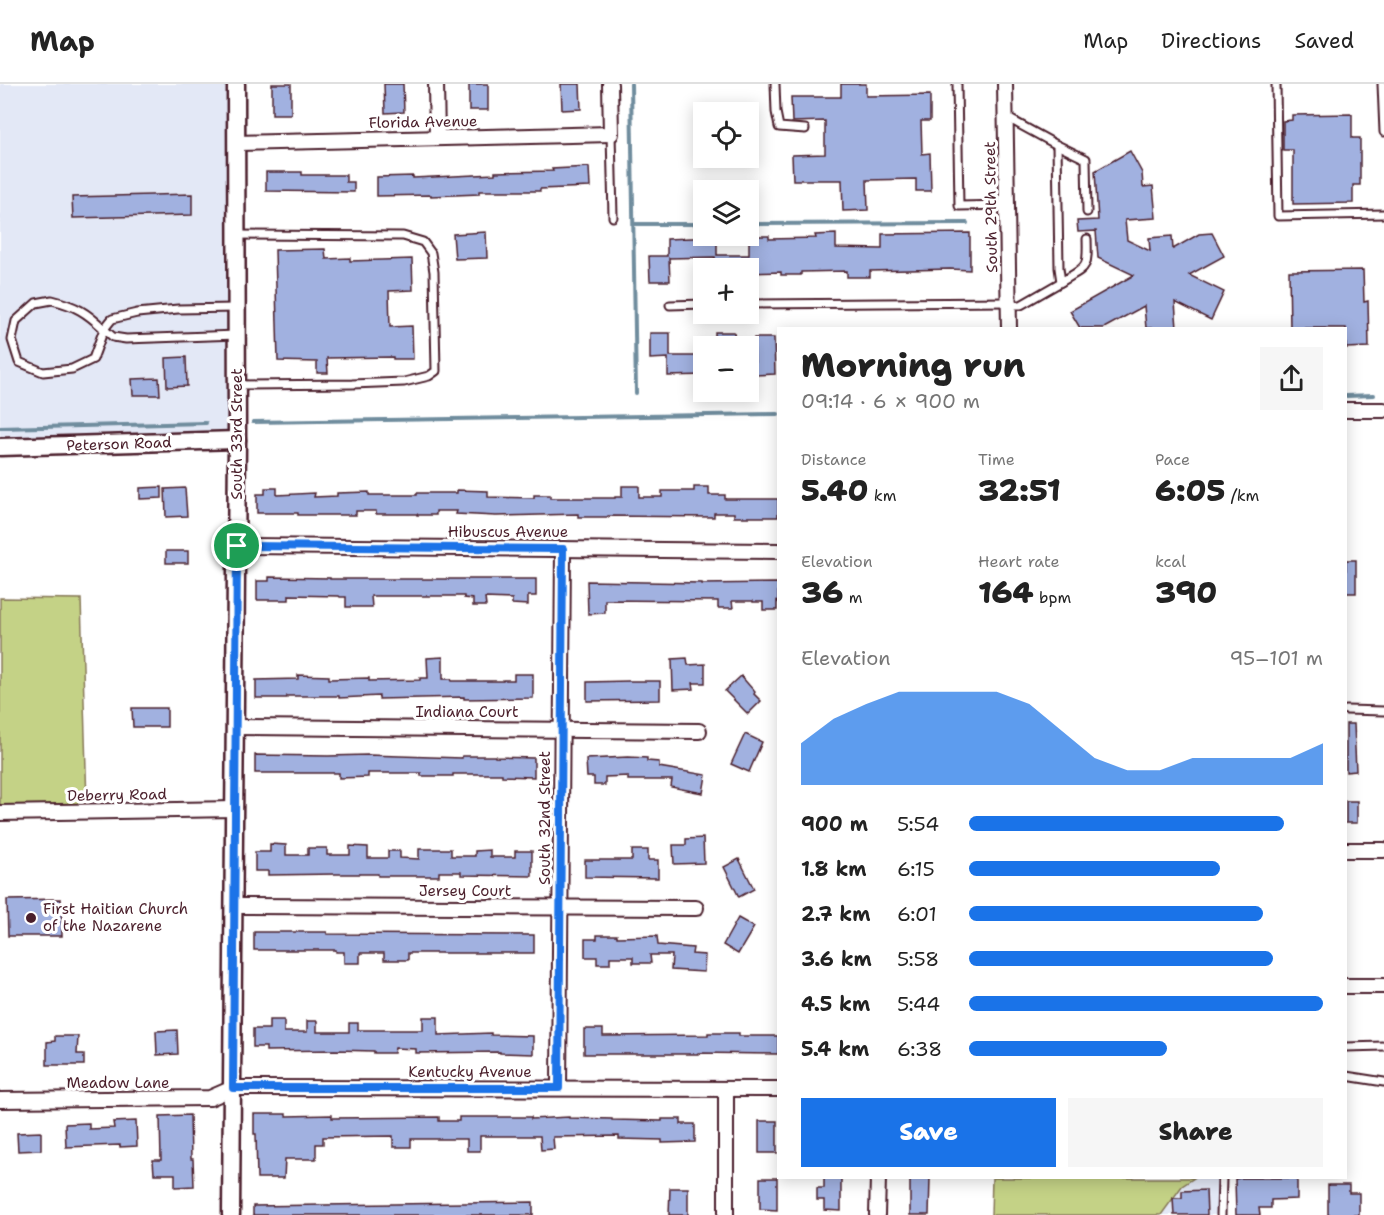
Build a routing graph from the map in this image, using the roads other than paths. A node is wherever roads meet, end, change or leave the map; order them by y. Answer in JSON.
{"nodes":[{"id":1,"x":236,"y":84,"type":"edge"},
{"id":2,"x":436,"y":84,"type":"edge"},
{"id":3,"x":610,"y":84,"type":"edge"},
{"id":4,"x":775,"y":84,"type":"edge"},
{"id":5,"x":957,"y":84,"type":"edge"},
{"id":6,"x":1005,"y":84,"type":"edge"},
{"id":7,"x":1276,"y":84,"type":"edge"},
{"id":8,"x":1382,"y":84,"type":"edge"},
{"id":9,"x":1006,"y":117,"type":"junction"},
{"id":10,"x":805,"y":129,"type":"dead end"},
{"id":11,"x":1384,"y":132,"type":"edge"},
{"id":12,"x":610,"y":134,"type":"junction"},
{"id":13,"x":437,"y":138,"type":"junction"},
{"id":14,"x":237,"y":143,"type":"junction"},
{"id":15,"x":1057,"y":146,"type":"junction"},
{"id":16,"x":1007,"y":205,"type":"junction"},
{"id":17,"x":1087,"y":212,"type":"dead end"},
{"id":18,"x":1384,"y":214,"type":"edge"},
{"id":19,"x":613,"y":217,"type":"dead end"},
{"id":20,"x":238,"y":235,"type":"junction"},
{"id":21,"x":1088,"y":239,"type":"dead end"},
{"id":22,"x":1061,"y":282,"type":"junction"},
{"id":23,"x":1009,"y":303,"type":"junction"},
{"id":24,"x":693,"y":304,"type":"edge"},
{"id":25,"x":759,"y":304,"type":"edge"},
{"id":26,"x":670,"y":305,"type":"dead end"},
{"id":27,"x":237,"y":308,"type":"junction"},
{"id":28,"x":1009,"y":327,"type":"edge"},
{"id":29,"x":104,"y":330,"type":"junction"},
{"id":30,"x":237,"y":335,"type":"junction"},
{"id":31,"x":238,"y":385,"type":"junction"},
{"id":32,"x":1347,"y":410,"type":"edge"},
{"id":33,"x":1384,"y":410,"type":"edge"},
{"id":34,"x":237,"y":440,"type":"junction"},
{"id":35,"x":0,"y":447,"type":"edge"},
{"id":36,"x":237,"y":546,"type":"junction"},
{"id":37,"x":563,"y":549,"type":"junction"},
{"id":38,"x":777,"y":550,"type":"edge"},
{"id":39,"x":1347,"y":710,"type":"edge"},
{"id":40,"x":1384,"y":711,"type":"edge"},
{"id":41,"x":235,"y":727,"type":"junction"},
{"id":42,"x":563,"y":730,"type":"junction"},
{"id":43,"x":699,"y":731,"type":"dead end"},
{"id":44,"x":235,"y":809,"type":"junction"},
{"id":45,"x":0,"y":813,"type":"edge"},
{"id":46,"x":1347,"y":850,"type":"edge"},
{"id":47,"x":1384,"y":850,"type":"edge"},
{"id":48,"x":235,"y":906,"type":"junction"},
{"id":49,"x":561,"y":908,"type":"junction"},
{"id":50,"x":696,"y":908,"type":"dead end"},
{"id":51,"x":1347,"y":986,"type":"edge"},
{"id":52,"x":1384,"y":986,"type":"edge"},
{"id":53,"x":1384,"y":1046,"type":"edge"},
{"id":54,"x":1347,"y":1047,"type":"edge"},
{"id":55,"x":1347,"y":1076,"type":"edge"},
{"id":56,"x":1384,"y":1082,"type":"edge"},
{"id":57,"x":233,"y":1088,"type":"junction"},
{"id":58,"x":559,"y":1088,"type":"junction"},
{"id":59,"x":726,"y":1089,"type":"junction"},
{"id":60,"x":777,"y":1089,"type":"edge"},
{"id":61,"x":0,"y":1100,"type":"edge"},
{"id":62,"x":878,"y":1179,"type":"edge"},
{"id":63,"x":1222,"y":1179,"type":"edge"},
{"id":64,"x":231,"y":1215,"type":"edge"},
{"id":65,"x":726,"y":1215,"type":"edge"},
{"id":66,"x":878,"y":1215,"type":"edge"},
{"id":67,"x":1221,"y":1215,"type":"edge"}],
"edges":[{"from":1,"to":14,"type":"street","name":"South 33rd Street"},
{"from":2,"to":13,"type":"street"},
{"from":3,"to":12,"type":"street"},
{"from":4,"to":10,"type":"lane"},
{"from":5,"to":16,"type":"lane"},
{"from":6,"to":9,"type":"street","name":"South 29th Street"},
{"from":7,"to":18,"type":"lane"},
{"from":8,"to":11,"type":"lane"},
{"from":9,"to":15,"type":"lane"},
{"from":9,"to":16,"type":"street","name":"South 29th Street"},
{"from":12,"to":13,"type":"street","name":"Florida Avenue"},
{"from":12,"to":19,"type":"lane"},
{"from":13,"to":14,"type":"street","name":"Florida Avenue"},
{"from":14,"to":20,"type":"street","name":"South 33rd Street"},
{"from":15,"to":17,"type":"lane"},
{"from":15,"to":22,"type":"lane"},
{"from":16,"to":23,"type":"street","name":"South 29th Street"},
{"from":20,"to":27,"type":"street","name":"South 33rd Street"},
{"from":20,"to":31,"type":"lane"},
{"from":21,"to":22,"type":"lane"},
{"from":22,"to":23,"type":"lane"},
{"from":23,"to":25,"type":"lane"},
{"from":23,"to":28,"type":"street","name":"South 29th Street"},
{"from":24,"to":26,"type":"lane"},
{"from":27,"to":29,"type":"lane"},
{"from":27,"to":30,"type":"street","name":"South 33rd Street"},
{"from":29,"to":29,"type":"lane"},
{"from":29,"to":30,"type":"lane"},
{"from":30,"to":31,"type":"street","name":"South 33rd Street"},
{"from":31,"to":34,"type":"street","name":"South 33rd Street"},
{"from":32,"to":33,"type":"street"},
{"from":34,"to":35,"type":"street","name":"Peterson Road"},
{"from":34,"to":36,"type":"street","name":"South 33rd Street"},
{"from":36,"to":37,"type":"street","name":"Hibuscus Avenue"},
{"from":36,"to":41,"type":"street","name":"South 33rd Street"},
{"from":37,"to":38,"type":"street","name":"Hibuscus Avenue"},
{"from":37,"to":42,"type":"street","name":"South 32nd Street"},
{"from":39,"to":40,"type":"lane"},
{"from":41,"to":42,"type":"street","name":"Indiana Court"},
{"from":41,"to":44,"type":"street","name":"South 33rd Street"},
{"from":42,"to":43,"type":"street","name":"Indiana Court"},
{"from":42,"to":49,"type":"street","name":"South 32nd Street"},
{"from":44,"to":45,"type":"street","name":"Deberry Road"},
{"from":44,"to":48,"type":"street","name":"South 33rd Street"},
{"from":46,"to":47,"type":"street"},
{"from":48,"to":49,"type":"street","name":"Jersey Court"},
{"from":48,"to":57,"type":"street","name":"South 33rd Street"},
{"from":49,"to":50,"type":"street","name":"Jersey Court"},
{"from":49,"to":58,"type":"street","name":"South 32nd Street"},
{"from":51,"to":52,"type":"street"},
{"from":53,"to":54,"type":"lane"},
{"from":55,"to":56,"type":"lane"},
{"from":57,"to":58,"type":"street","name":"Kentucky Avenue"},
{"from":57,"to":61,"type":"street","name":"Meadow Lane"},
{"from":57,"to":64,"type":"street","name":"South 33rd Street"},
{"from":58,"to":59,"type":"street","name":"Kentucky Avenue"},
{"from":59,"to":60,"type":"street","name":"Kentucky Avenue"},
{"from":59,"to":65,"type":"street"},
{"from":62,"to":66,"type":"street"},
{"from":63,"to":67,"type":"lane"}]}
